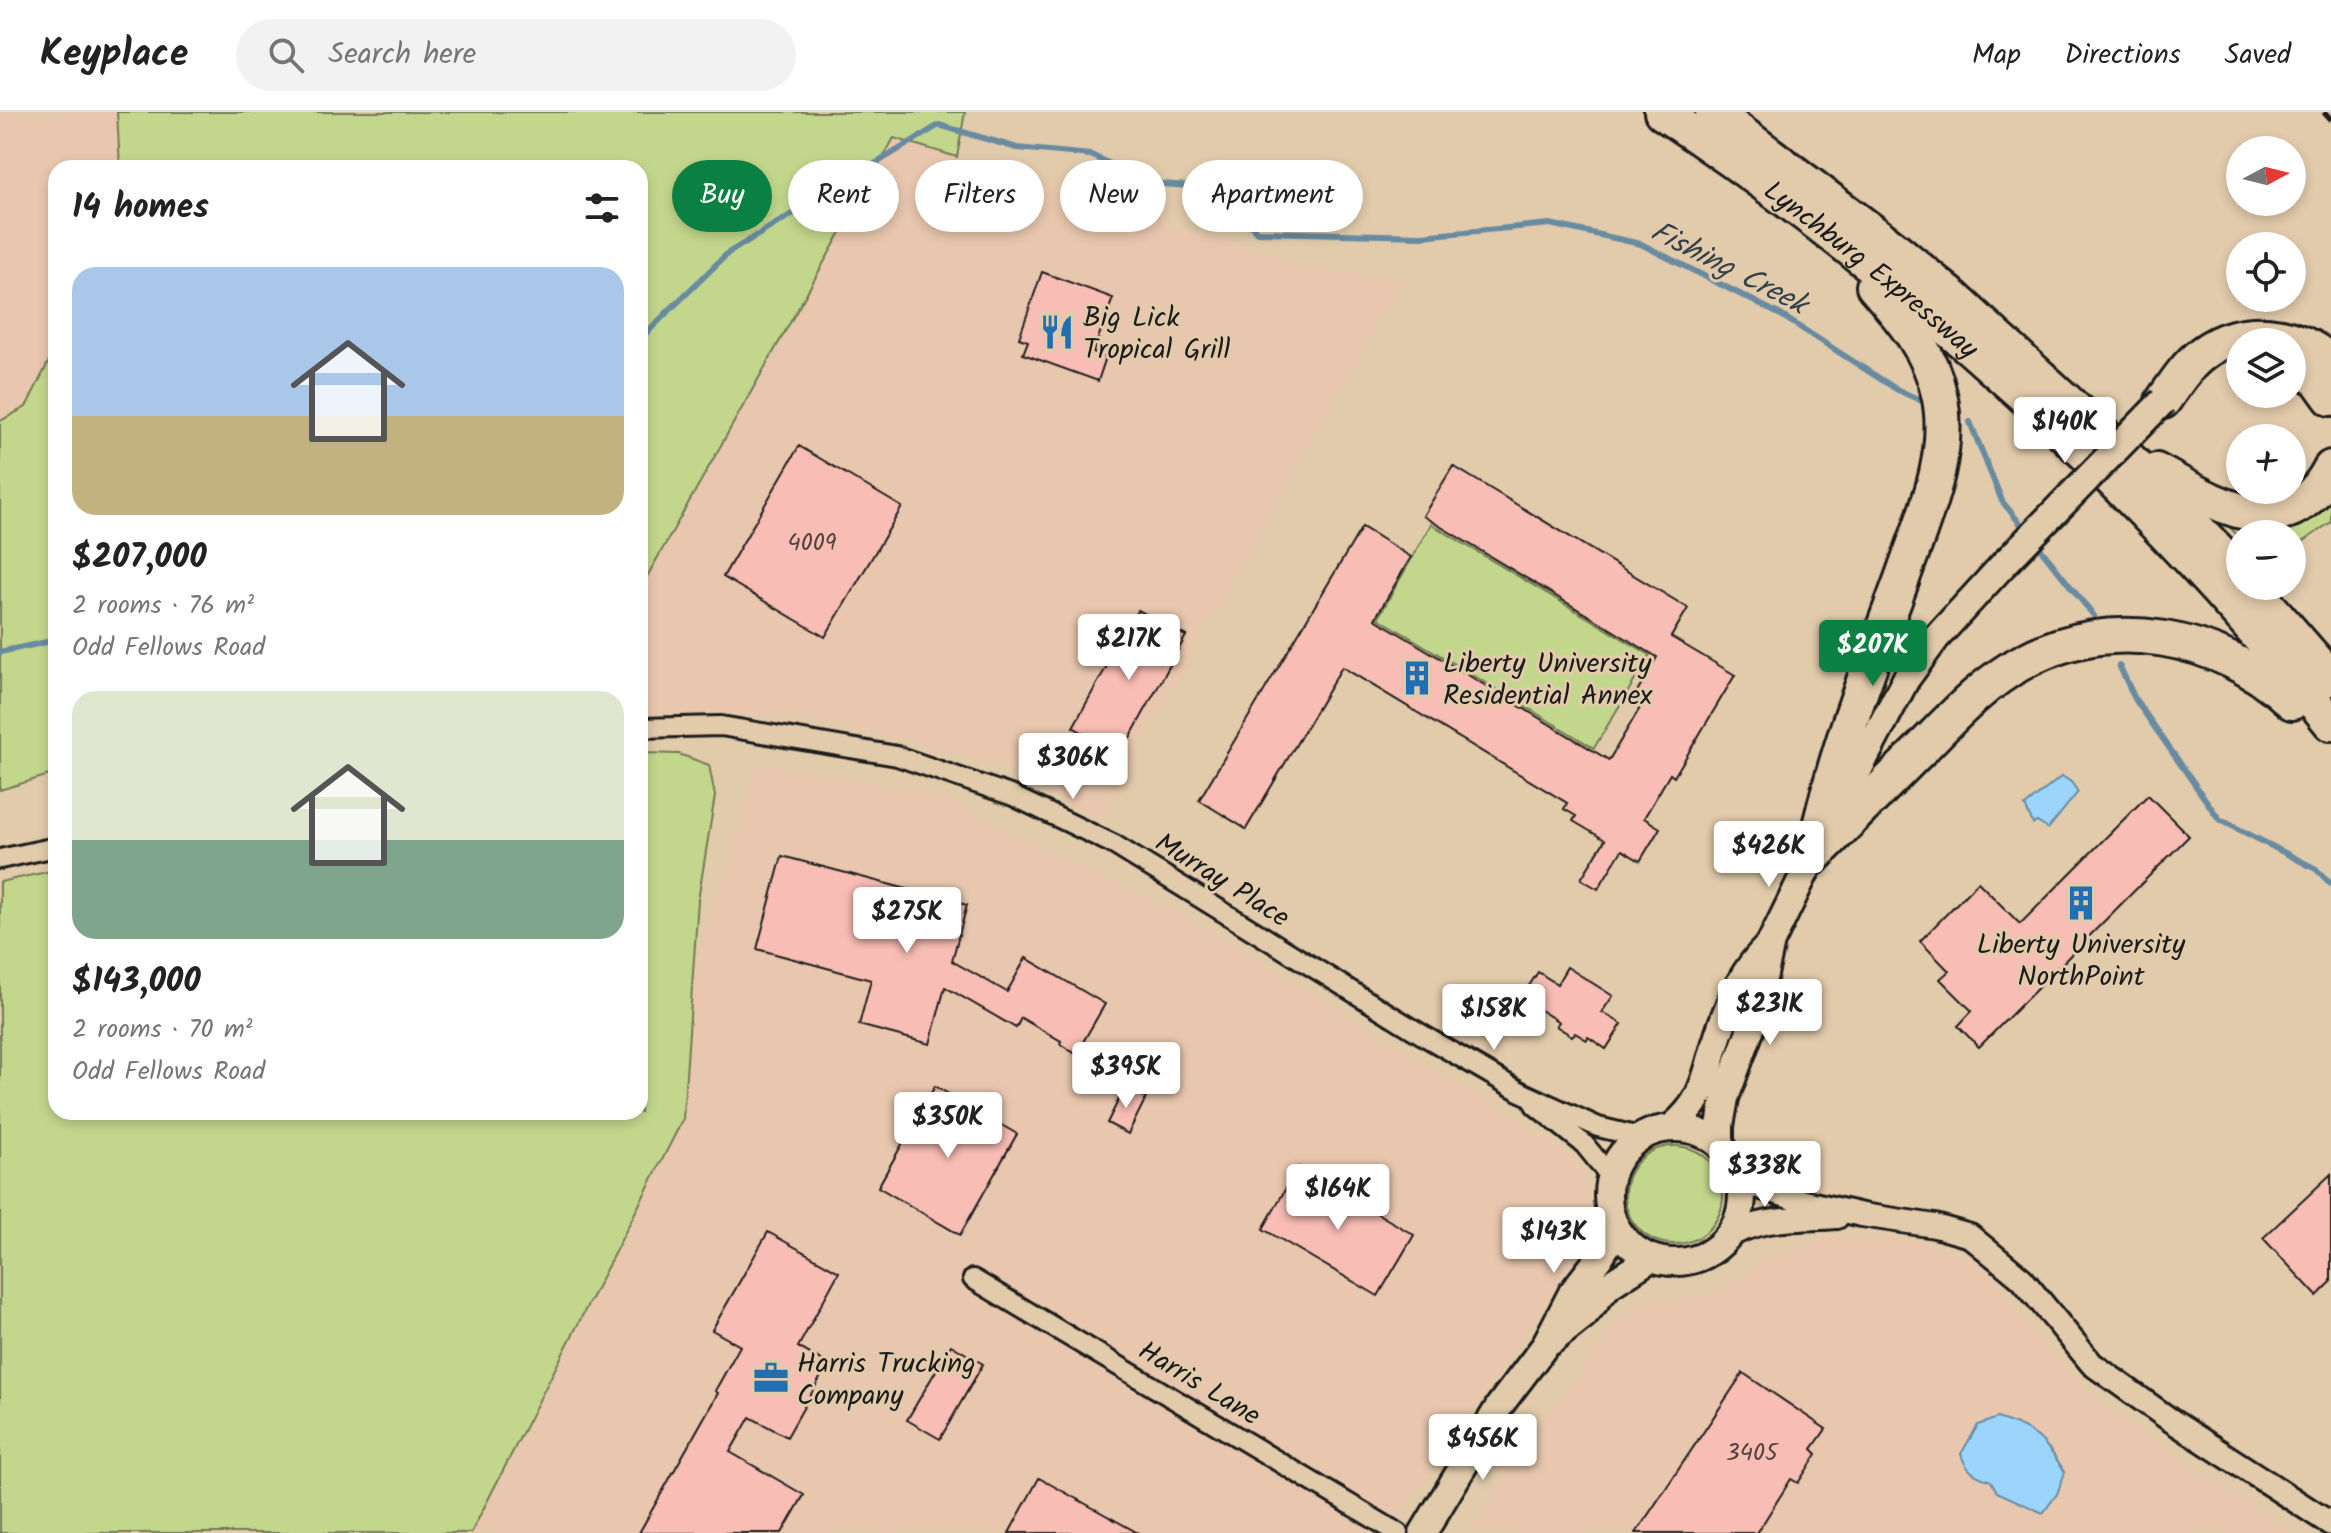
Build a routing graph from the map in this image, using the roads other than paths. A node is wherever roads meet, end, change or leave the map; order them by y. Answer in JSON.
{"nodes":[{"id":1,"x":1662,"y":112,"type":"edge"},
{"id":2,"x":1713,"y":112,"type":"edge"},
{"id":3,"x":1824,"y":228,"type":"junction"},
{"id":4,"x":2331,"y":363,"type":"edge"},
{"id":5,"x":2226,"y":364,"type":"edge"},
{"id":6,"x":2306,"y":372,"type":"edge"},
{"id":7,"x":2331,"y":398,"type":"edge"},
{"id":8,"x":2163,"y":401,"type":"junction"},
{"id":9,"x":2124,"y":454,"type":"junction"},
{"id":10,"x":2331,"y":468,"type":"edge"},
{"id":11,"x":2226,"y":559,"type":"edge"},
{"id":12,"x":2263,"y":600,"type":"edge"},
{"id":13,"x":2331,"y":678,"type":"edge"},
{"id":14,"x":2331,"y":723,"type":"edge"},
{"id":15,"x":648,"y":728,"type":"edge"},
{"id":16,"x":2331,"y":740,"type":"edge"},
{"id":17,"x":48,"y":849,"type":"edge"},
{"id":18,"x":1812,"y":858,"type":"junction"},
{"id":19,"x":0,"y":859,"type":"edge"},
{"id":20,"x":1771,"y":942,"type":"junction"},
{"id":21,"x":1521,"y":1092,"type":"junction"},
{"id":22,"x":1671,"y":1128,"type":"junction"},
{"id":23,"x":1640,"y":1137,"type":"junction"},
{"id":24,"x":1720,"y":1146,"type":"junction"},
{"id":25,"x":1736,"y":1169,"type":"junction"},
{"id":26,"x":1610,"y":1176,"type":"junction"},
{"id":27,"x":1862,"y":1215,"type":"junction"},
{"id":28,"x":1613,"y":1221,"type":"junction"},
{"id":29,"x":1726,"y":1238,"type":"junction"},
{"id":30,"x":1651,"y":1258,"type":"junction"},
{"id":31,"x":973,"y":1279,"type":"dead end"},
{"id":32,"x":1544,"y":1347,"type":"junction"},
{"id":33,"x":2331,"y":1524,"type":"edge"},
{"id":34,"x":1398,"y":1533,"type":"edge"},
{"id":35,"x":1423,"y":1533,"type":"edge"}],
"edges":[{"from":1,"to":3,"type":"highway","name":"Lynchburg Expressway"},
{"from":2,"to":9,"type":"highway","name":"Lynchburg Expressway"},
{"from":3,"to":14,"type":"highway","name":"Lynchburg Expressway"},
{"from":3,"to":18,"type":"highway"},
{"from":4,"to":8,"type":"highway"},
{"from":5,"to":8,"type":"highway"},
{"from":6,"to":7,"type":"highway"},
{"from":8,"to":18,"type":"main road","bridge":true},
{"from":9,"to":10,"type":"highway"},
{"from":9,"to":11,"type":"highway","name":"Lynchburg Expressway"},
{"from":12,"to":13,"type":"highway"},
{"from":15,"to":21,"type":"street","name":"Murray Place"},
{"from":16,"to":18,"type":"highway"},
{"from":17,"to":19,"type":"street"},
{"from":18,"to":20,"type":"main road"},
{"from":20,"to":22,"type":"main road"},
{"from":20,"to":24,"type":"main road"},
{"from":21,"to":23,"type":"street","name":"Murray Place"},
{"from":21,"to":26,"type":"street","name":"Murray Place"},
{"from":22,"to":23,"type":"main road"},
{"from":22,"to":24,"type":"main road"},
{"from":23,"to":26,"type":"main road"},
{"from":24,"to":25,"type":"main road"},
{"from":25,"to":27,"type":"street"},
{"from":25,"to":29,"type":"main road"},
{"from":26,"to":28,"type":"main road"},
{"from":27,"to":29,"type":"street"},
{"from":27,"to":33,"type":"street"},
{"from":28,"to":30,"type":"main road"},
{"from":28,"to":32,"type":"main road"},
{"from":29,"to":30,"type":"main road"},
{"from":30,"to":32,"type":"main road"},
{"from":31,"to":34,"type":"street","name":"Harris Lane"},
{"from":32,"to":35,"type":"main road"}]}
